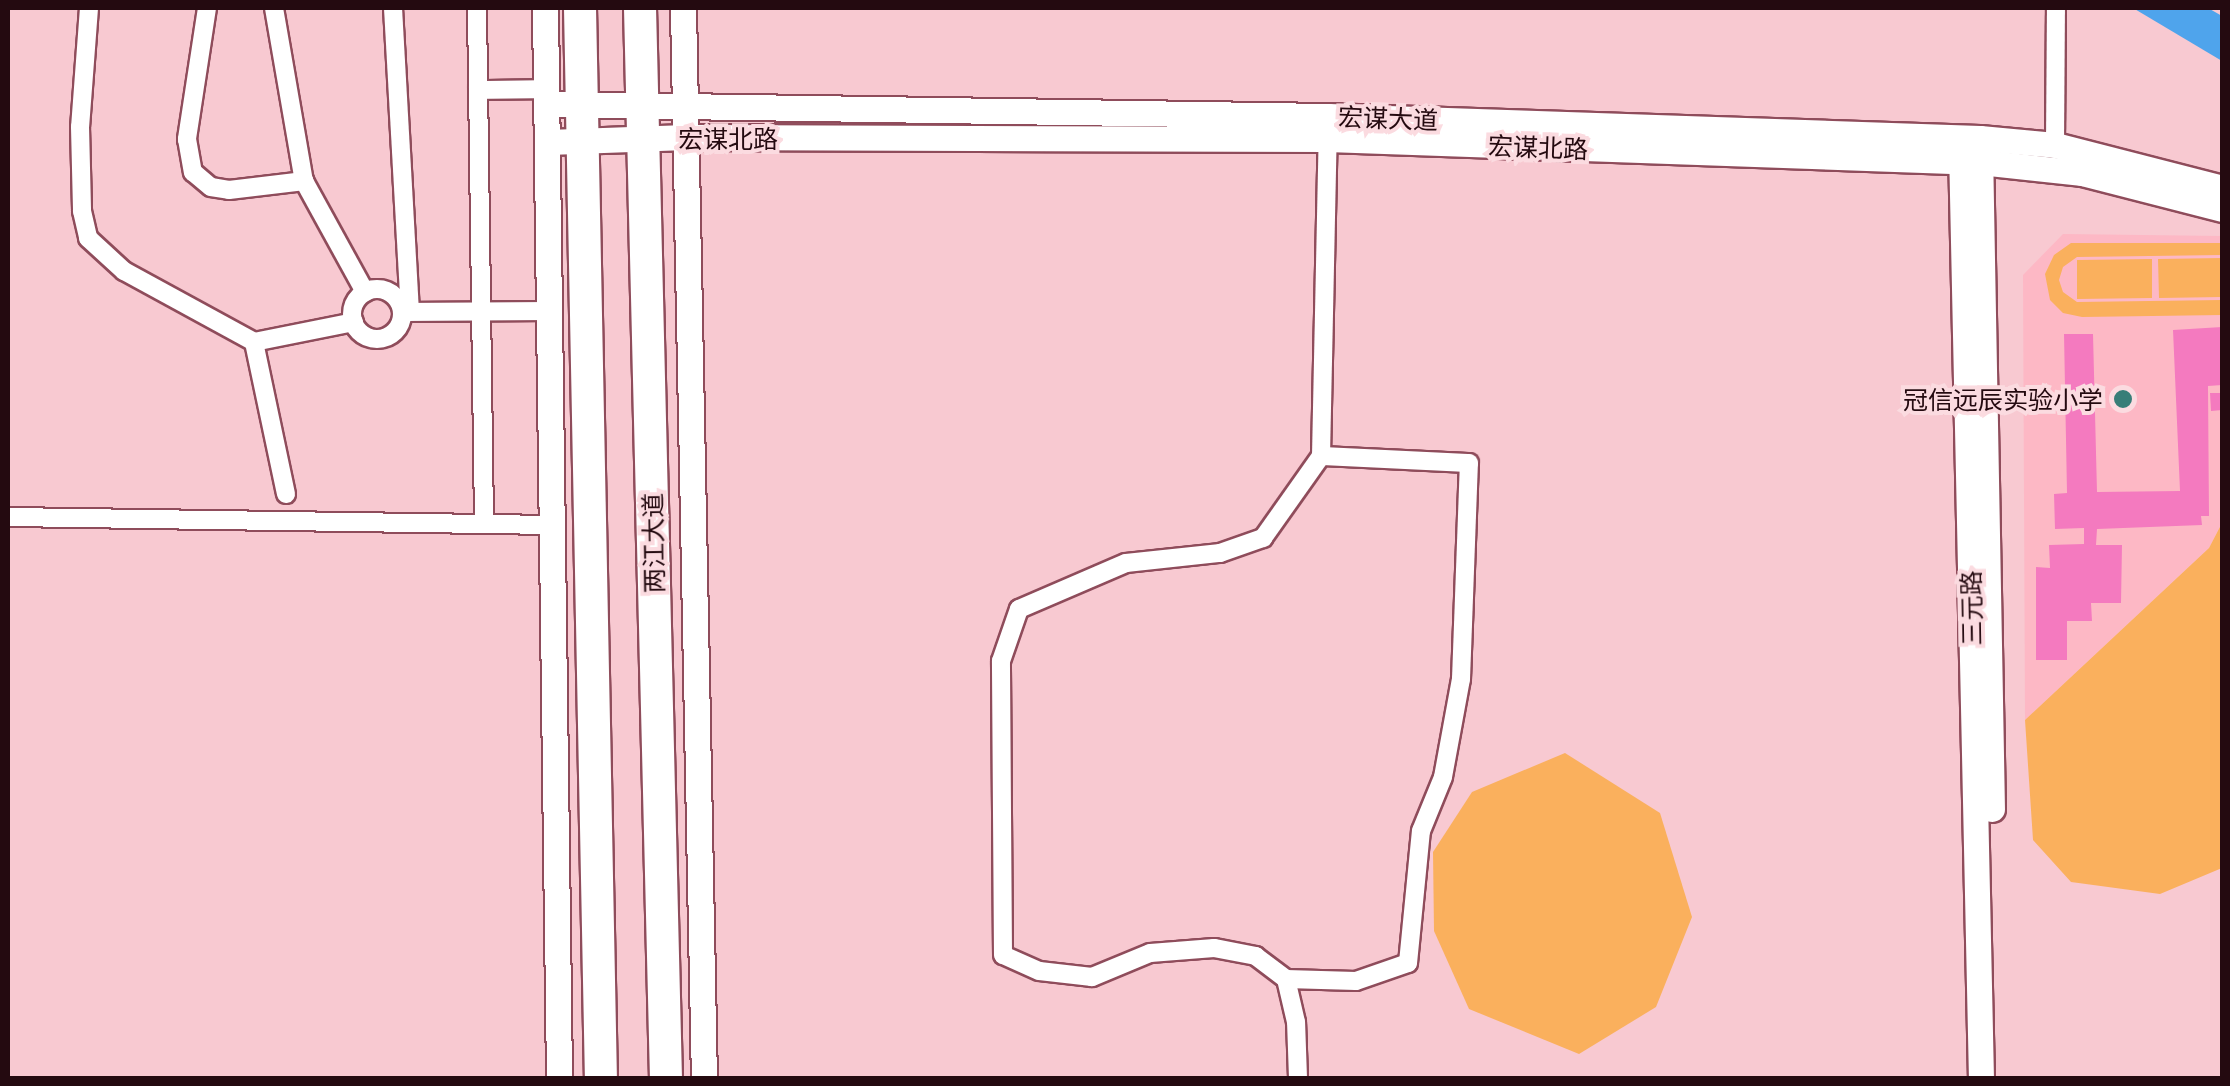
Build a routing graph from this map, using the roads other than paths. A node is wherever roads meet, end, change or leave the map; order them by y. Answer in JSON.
{"nodes":[{"id":1,"x":90,"y":8,"type":"edge"},
{"id":2,"x":207,"y":8,"type":"edge"},
{"id":3,"x":274,"y":8,"type":"edge"},
{"id":4,"x":392,"y":8,"type":"edge"},
{"id":5,"x":477,"y":8,"type":"edge"},
{"id":6,"x":546,"y":8,"type":"edge"},
{"id":7,"x":580,"y":8,"type":"edge"},
{"id":8,"x":640,"y":8,"type":"edge"},
{"id":9,"x":684,"y":8,"type":"edge"},
{"id":10,"x":2056,"y":8,"type":"edge"},
{"id":11,"x":478,"y":90,"type":"junction"},
{"id":12,"x":547,"y":97,"type":"junction"},
{"id":13,"x":582,"y":104,"type":"junction"},
{"id":14,"x":642,"y":106,"type":"junction"},
{"id":15,"x":685,"y":106,"type":"junction"},
{"id":16,"x":1328,"y":127,"type":"junction"},
{"id":17,"x":686,"y":137,"type":"junction"},
{"id":18,"x":643,"y":139,"type":"junction"},
{"id":19,"x":582,"y":141,"type":"junction"},
{"id":20,"x":548,"y":142,"type":"junction"},
{"id":21,"x":2055,"y":145,"type":"junction"},
{"id":22,"x":1971,"y":150,"type":"junction"},
{"id":23,"x":304,"y":181,"type":"junction"},
{"id":24,"x":2222,"y":188,"type":"edge"},
{"id":25,"x":2222,"y":209,"type":"edge"},
{"id":26,"x":365,"y":292,"type":"junction"},
{"id":27,"x":550,"y":310,"type":"junction"},
{"id":28,"x":481,"y":311,"type":"junction"},
{"id":29,"x":406,"y":312,"type":"junction"},
{"id":30,"x":354,"y":322,"type":"junction"},
{"id":31,"x":254,"y":342,"type":"junction"},
{"id":32,"x":1321,"y":456,"type":"junction"},
{"id":33,"x":286,"y":494,"type":"dead end"},
{"id":34,"x":8,"y":517,"type":"edge"},
{"id":35,"x":484,"y":524,"type":"junction"},
{"id":36,"x":552,"y":525,"type":"junction"},
{"id":37,"x":1286,"y":979,"type":"junction"},
{"id":38,"x":559,"y":1078,"type":"edge"},
{"id":39,"x":601,"y":1078,"type":"edge"},
{"id":40,"x":666,"y":1078,"type":"edge"},
{"id":41,"x":704,"y":1078,"type":"edge"},
{"id":42,"x":1298,"y":1078,"type":"edge"},
{"id":43,"x":1981,"y":1078,"type":"edge"},
{"id":44,"x":1995,"y":1078,"type":"edge"}],
"edges":[{"from":1,"to":31,"type":"street"},
{"from":2,"to":23,"type":"street"},
{"from":3,"to":23,"type":"street"},
{"from":4,"to":29,"type":"street"},
{"from":5,"to":11,"type":"street"},
{"from":6,"to":12,"type":"main road"},
{"from":7,"to":13,"type":"highway"},
{"from":8,"to":14,"type":"highway","name":"两江大道"},
{"from":9,"to":15,"type":"main road"},
{"from":10,"to":21,"type":"street"},
{"from":11,"to":12,"type":"street"},
{"from":11,"to":28,"type":"street"},
{"from":12,"to":13,"type":"main road","name":"宏谋大道"},
{"from":12,"to":20,"type":"main road"},
{"from":13,"to":14,"type":"main road","name":"宏谋大道"},
{"from":13,"to":19,"type":"highway"},
{"from":14,"to":15,"type":"main road","name":"宏谋大道"},
{"from":14,"to":18,"type":"highway","name":"两江大道"},
{"from":15,"to":16,"type":"main road","name":"宏谋大道"},
{"from":15,"to":17,"type":"main road"},
{"from":16,"to":17,"type":"main road","name":"宏谋北路"},
{"from":16,"to":22,"type":"main road","name":"宏谋大道"},
{"from":16,"to":32,"type":"street"},
{"from":17,"to":18,"type":"main road","name":"宏谋北路"},
{"from":17,"to":41,"type":"main road"},
{"from":18,"to":19,"type":"main road","name":"宏谋北路"},
{"from":18,"to":40,"type":"highway","name":"两江大道"},
{"from":19,"to":20,"type":"main road","name":"宏谋北路"},
{"from":19,"to":39,"type":"highway"},
{"from":20,"to":27,"type":"main road"},
{"from":21,"to":22,"type":"main road","name":"宏谋大道"},
{"from":21,"to":24,"type":"main road","name":"宏谋大道"},
{"from":22,"to":25,"type":"main road"},
{"from":22,"to":43,"type":"main road","name":"三元路"},
{"from":22,"to":44,"type":"main road","name":"三元路"},
{"from":23,"to":26,"type":"street"},
{"from":26,"to":29,"type":"street"},
{"from":26,"to":30,"type":"street"},
{"from":27,"to":28,"type":"street"},
{"from":27,"to":36,"type":"main road"},
{"from":28,"to":29,"type":"street"},
{"from":28,"to":35,"type":"street"},
{"from":29,"to":30,"type":"street"},
{"from":30,"to":31,"type":"street"},
{"from":31,"to":33,"type":"street"},
{"from":32,"to":37,"type":"street"},
{"from":32,"to":37,"type":"street"},
{"from":34,"to":35,"type":"street"},
{"from":35,"to":36,"type":"street"},
{"from":36,"to":38,"type":"main road"},
{"from":37,"to":42,"type":"street"}]}
